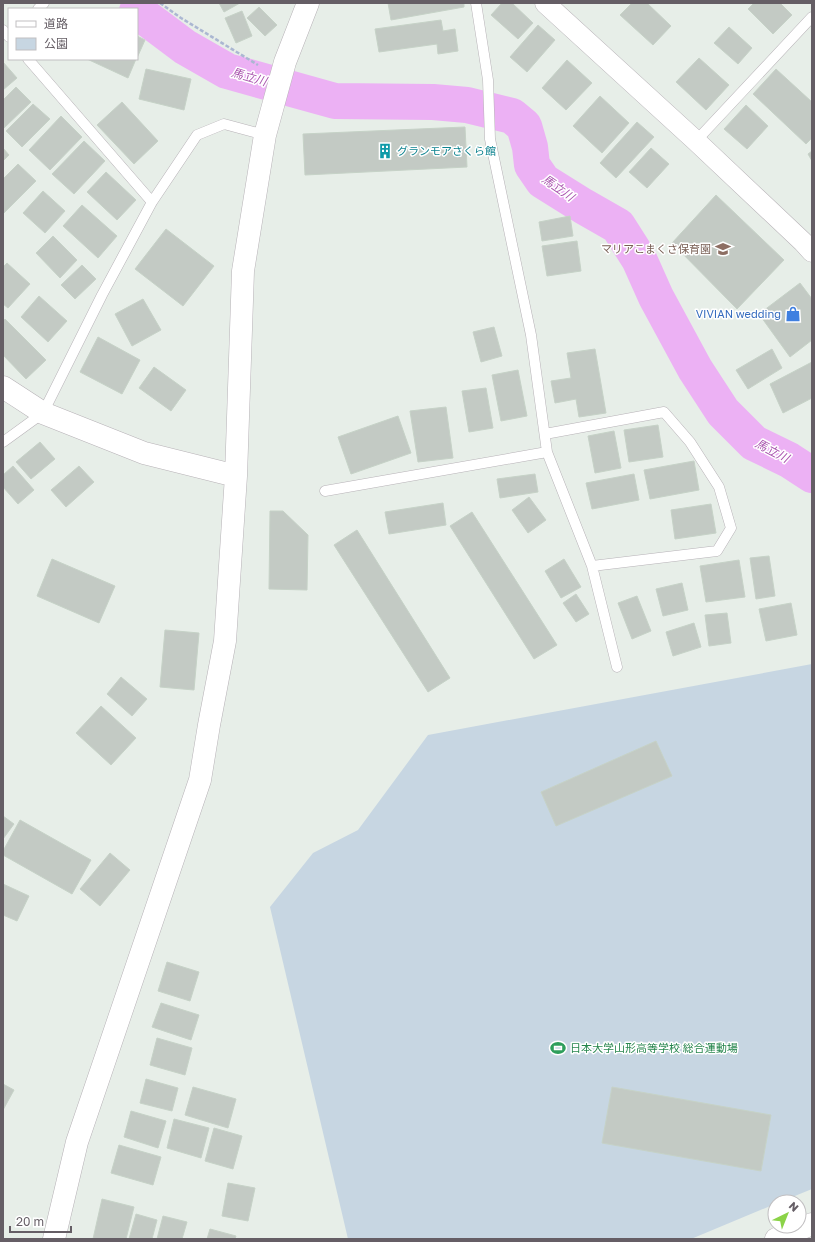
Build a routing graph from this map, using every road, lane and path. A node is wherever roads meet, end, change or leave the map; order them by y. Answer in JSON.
{"nodes":[{"id":1,"x":160,"y":3,"type":"edge"},
{"id":2,"x":308,"y":3,"type":"edge"},
{"id":3,"x":476,"y":3,"type":"edge"},
{"id":4,"x":545,"y":3,"type":"edge"},
{"id":5,"x":812,"y":17,"type":"edge"},
{"id":6,"x":29,"y":60,"type":"edge"},
{"id":7,"x":258,"y":64,"type":"dead end"},
{"id":8,"x":265,"y":135,"type":"junction"},
{"id":9,"x":696,"y":141,"type":"junction"},
{"id":10,"x":152,"y":202,"type":"junction"},
{"id":11,"x":812,"y":252,"type":"edge"},
{"id":12,"x":3,"y":387,"type":"edge"},
{"id":13,"x":43,"y":413,"type":"junction"},
{"id":14,"x":545,"y":434,"type":"junction"},
{"id":15,"x":3,"y":442,"type":"edge"},
{"id":16,"x":547,"y":452,"type":"junction"},
{"id":17,"x":236,"y":476,"type":"junction"},
{"id":18,"x":325,"y":490,"type":"dead end"},
{"id":19,"x":592,"y":566,"type":"junction"},
{"id":20,"x":617,"y":667,"type":"dead end"},
{"id":21,"x":812,"y":1224,"type":"edge"},
{"id":22,"x":54,"y":1239,"type":"edge"},
{"id":23,"x":776,"y":1239,"type":"edge"}],
"edges":[{"from":1,"to":7,"type":"path"},
{"from":2,"to":8,"type":"street"},
{"from":3,"to":14,"type":"lane"},
{"from":4,"to":9,"type":"street"},
{"from":5,"to":9,"type":"lane"},
{"from":6,"to":10,"type":"lane"},
{"from":8,"to":10,"type":"lane"},
{"from":8,"to":17,"type":"street"},
{"from":9,"to":11,"type":"street"},
{"from":10,"to":13,"type":"lane"},
{"from":12,"to":13,"type":"street"},
{"from":13,"to":15,"type":"lane"},
{"from":13,"to":17,"type":"street"},
{"from":14,"to":16,"type":"lane"},
{"from":14,"to":19,"type":"lane"},
{"from":16,"to":18,"type":"lane"},
{"from":16,"to":19,"type":"lane"},
{"from":17,"to":22,"type":"street"},
{"from":19,"to":20,"type":"lane"},
{"from":21,"to":23,"type":"street"}]}
